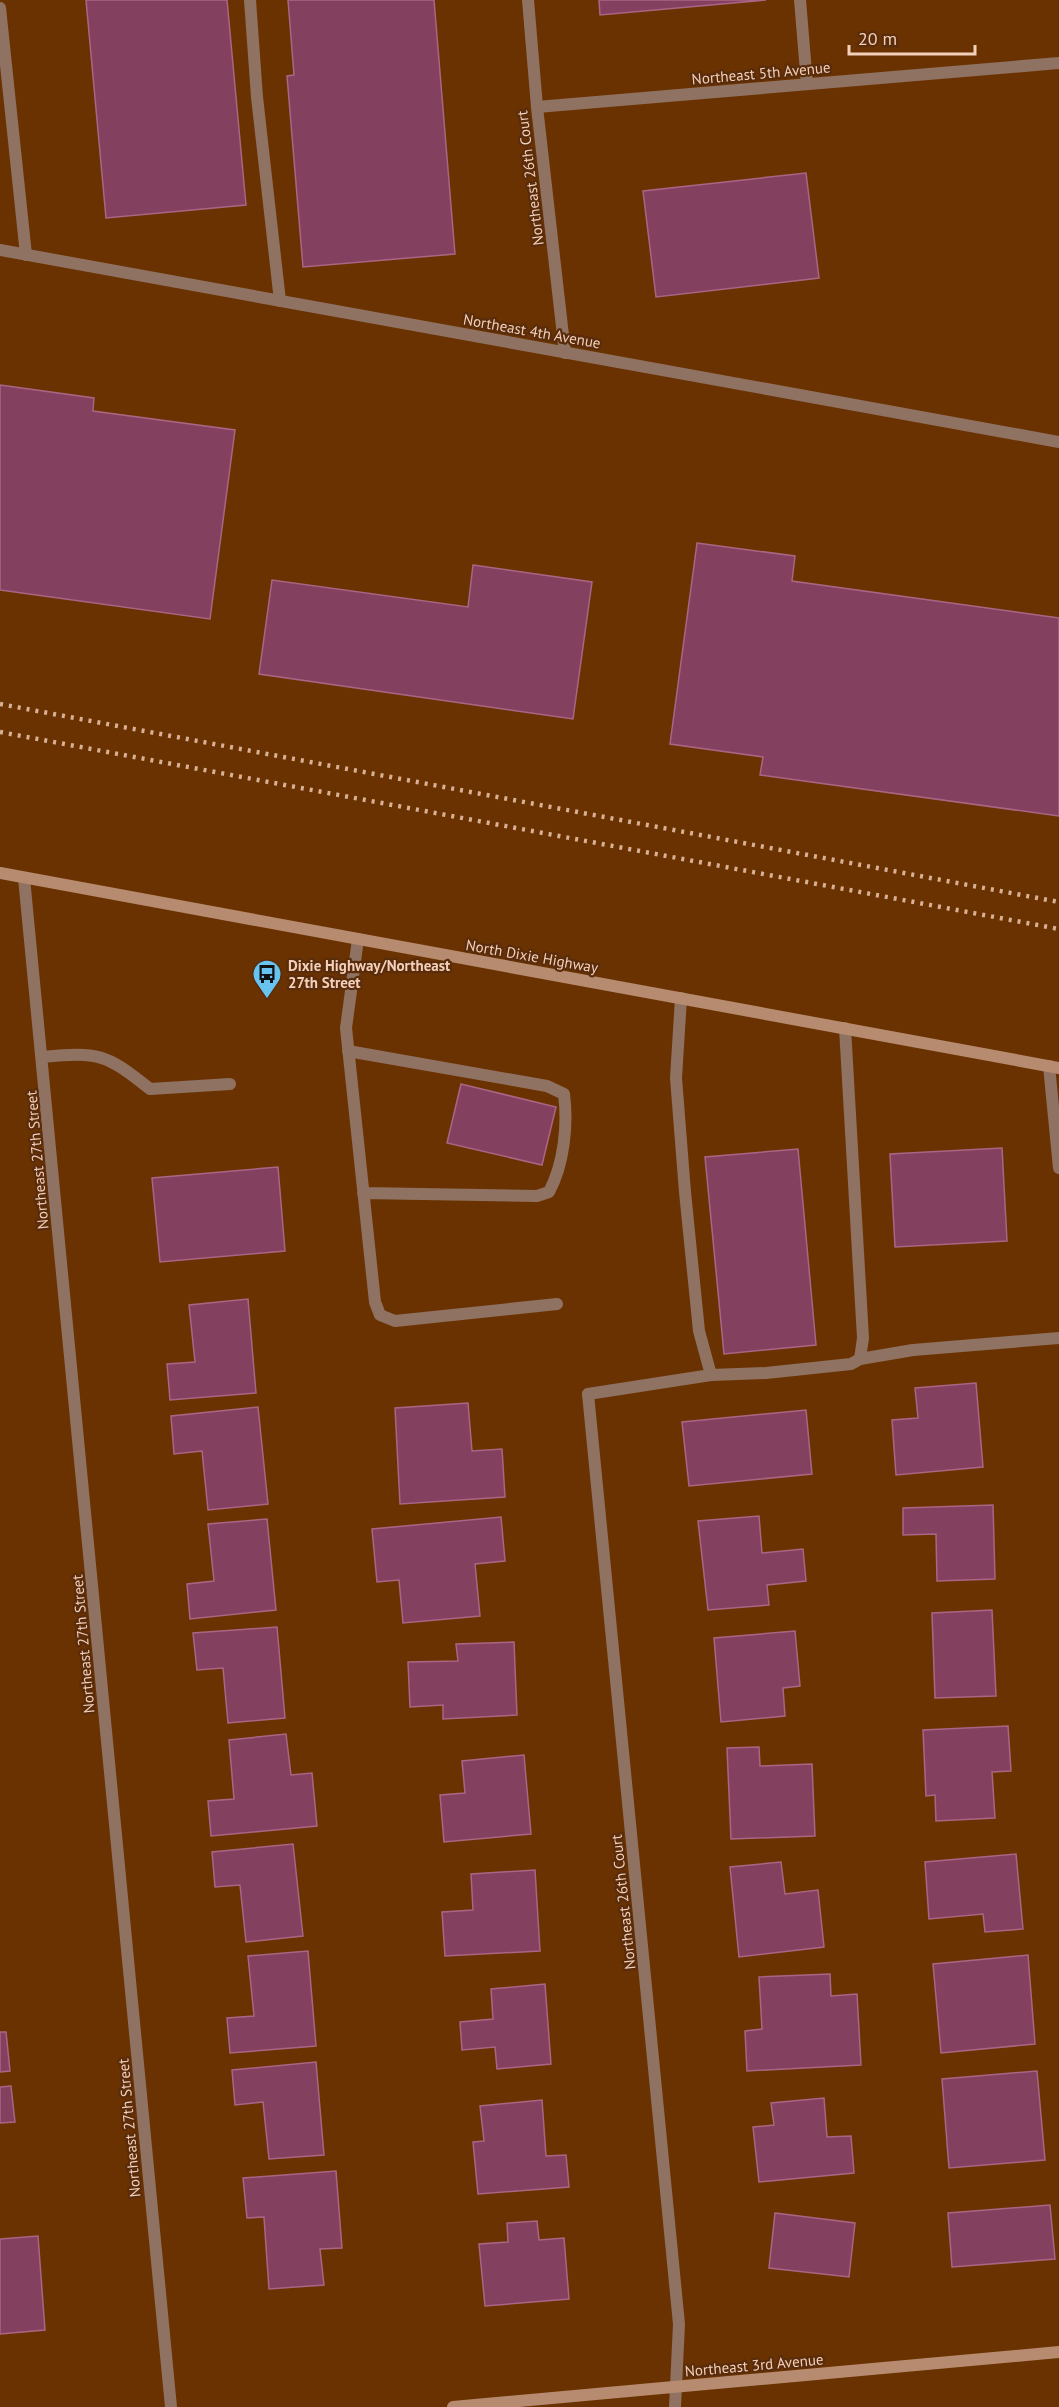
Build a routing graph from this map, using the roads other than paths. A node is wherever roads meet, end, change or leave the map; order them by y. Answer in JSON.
{"nodes":[{"id":1,"x":250,"y":0,"type":"edge"},
{"id":2,"x":528,"y":0,"type":"edge"},
{"id":3,"x":800,"y":0,"type":"edge"},
{"id":4,"x":0,"y":8,"type":"edge"},
{"id":5,"x":1059,"y":63,"type":"edge"},
{"id":6,"x":807,"y":84,"type":"junction"},
{"id":7,"x":537,"y":107,"type":"junction"},
{"id":8,"x":0,"y":250,"type":"edge"},
{"id":9,"x":26,"y":255,"type":"junction"},
{"id":10,"x":280,"y":301,"type":"junction"},
{"id":11,"x":565,"y":353,"type":"junction"},
{"id":12,"x":1059,"y":442,"type":"edge"},
{"id":13,"x":0,"y":873,"type":"edge"},
{"id":14,"x":24,"y":878,"type":"junction"},
{"id":15,"x":358,"y":939,"type":"junction"},
{"id":16,"x":681,"y":998,"type":"junction"},
{"id":17,"x":845,"y":1029,"type":"junction"},
{"id":18,"x":348,"y":1051,"type":"junction"},
{"id":19,"x":42,"y":1057,"type":"junction"},
{"id":20,"x":1054,"y":1067,"type":"edge"},
{"id":21,"x":230,"y":1083,"type":"dead end"},
{"id":22,"x":1059,"y":1168,"type":"edge"},
{"id":23,"x":363,"y":1194,"type":"junction"},
{"id":24,"x":556,"y":1304,"type":"dead end"},
{"id":25,"x":1059,"y":1338,"type":"edge"},
{"id":26,"x":860,"y":1359,"type":"junction"},
{"id":27,"x":711,"y":1376,"type":"junction"},
{"id":28,"x":1059,"y":2352,"type":"edge"},
{"id":29,"x":676,"y":2388,"type":"junction"},
{"id":30,"x":171,"y":2407,"type":"edge"},
{"id":31,"x":453,"y":2407,"type":"edge"},
{"id":32,"x":675,"y":2407,"type":"edge"}],
"edges":[{"from":1,"to":10,"type":"street"},
{"from":2,"to":7,"type":"street","name":"Northeast 26th Court"},
{"from":3,"to":6,"type":"street"},
{"from":4,"to":9,"type":"street"},
{"from":5,"to":6,"type":"street","name":"Northeast 5th Avenue"},
{"from":6,"to":7,"type":"street","name":"Northeast 5th Avenue"},
{"from":7,"to":11,"type":"street","name":"Northeast 26th Court"},
{"from":8,"to":9,"type":"street","name":"Northeast 4th Avenue"},
{"from":9,"to":10,"type":"street","name":"Northeast 4th Avenue"},
{"from":10,"to":11,"type":"street","name":"Northeast 4th Avenue"},
{"from":11,"to":12,"type":"street","name":"Northeast 4th Avenue"},
{"from":13,"to":14,"type":"main road","name":"North Dixie Highway"},
{"from":14,"to":15,"type":"main road","name":"North Dixie Highway"},
{"from":14,"to":19,"type":"street","name":"Northeast 27th Street"},
{"from":15,"to":16,"type":"main road","name":"North Dixie Highway"},
{"from":15,"to":18,"type":"street"},
{"from":16,"to":17,"type":"main road","name":"North Dixie Highway"},
{"from":16,"to":27,"type":"street"},
{"from":17,"to":20,"type":"main road","name":"North Dixie Highway"},
{"from":17,"to":26,"type":"street"},
{"from":18,"to":23,"type":"street"},
{"from":18,"to":23,"type":"street"},
{"from":19,"to":21,"type":"street"},
{"from":19,"to":30,"type":"street","name":"Northeast 27th Street"},
{"from":20,"to":22,"type":"street"},
{"from":23,"to":24,"type":"street"},
{"from":25,"to":26,"type":"street"},
{"from":26,"to":27,"type":"street"},
{"from":27,"to":29,"type":"street","name":"Northeast 26th Court"},
{"from":28,"to":29,"type":"main road","name":"Northeast 3rd Avenue"},
{"from":29,"to":31,"type":"main road","name":"Northeast 3rd Avenue"},
{"from":29,"to":32,"type":"street","name":"Northeast 26th Court"}]}
